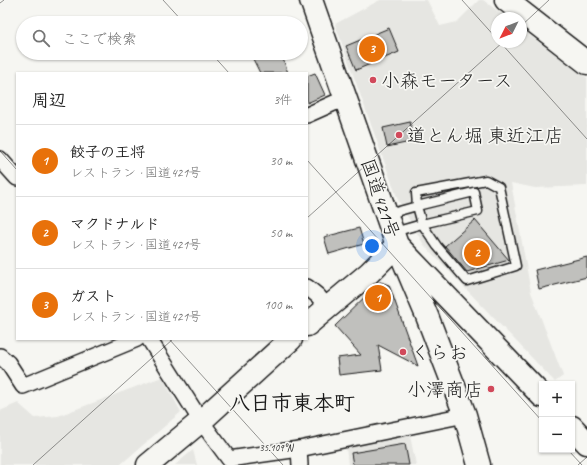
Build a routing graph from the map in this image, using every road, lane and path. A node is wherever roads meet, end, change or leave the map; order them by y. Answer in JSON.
{"nodes":[{"id":1,"x":311,"y":0,"type":"edge"},
{"id":2,"x":515,"y":3,"type":"edge"},
{"id":3,"x":587,"y":63,"type":"edge"},
{"id":4,"x":347,"y":100,"type":"junction"},
{"id":5,"x":308,"y":115,"type":"edge"},
{"id":6,"x":0,"y":159,"type":"edge"},
{"id":7,"x":16,"y":177,"type":"edge"},
{"id":8,"x":417,"y":206,"type":"junction"},
{"id":9,"x":422,"y":224,"type":"junction"},
{"id":10,"x":392,"y":231,"type":"junction"},
{"id":11,"x":408,"y":269,"type":"junction"},
{"id":12,"x":369,"y":273,"type":"junction"},
{"id":13,"x":308,"y":289,"type":"edge"},
{"id":14,"x":453,"y":302,"type":"junction"},
{"id":15,"x":327,"y":307,"type":"junction"},
{"id":16,"x":427,"y":316,"type":"junction"},
{"id":17,"x":308,"y":324,"type":"edge"},
{"id":18,"x":135,"y":340,"type":"edge"},
{"id":19,"x":150,"y":340,"type":"edge"},
{"id":20,"x":291,"y":340,"type":"edge"},
{"id":21,"x":0,"y":356,"type":"edge"},
{"id":22,"x":539,"y":393,"type":"edge"},
{"id":23,"x":465,"y":415,"type":"junction"},
{"id":24,"x":201,"y":421,"type":"junction"},
{"id":25,"x":575,"y":430,"type":"edge"},
{"id":26,"x":587,"y":443,"type":"edge"},
{"id":27,"x":299,"y":449,"type":"junction"},
{"id":28,"x":148,"y":465,"type":"edge"},
{"id":29,"x":300,"y":465,"type":"edge"},
{"id":30,"x":479,"y":465,"type":"edge"}],
"edges":[{"from":1,"to":4,"type":"main road","name":"国道421号"},
{"from":2,"to":3,"type":"main road"},
{"from":4,"to":5,"type":"street"},
{"from":4,"to":10,"type":"main road","name":"国道421号"},
{"from":6,"to":7,"type":"street"},
{"from":8,"to":9,"type":"lane"},
{"from":8,"to":9,"type":"lane"},
{"from":8,"to":9,"type":"lane"},
{"from":8,"to":10,"type":"lane"},
{"from":9,"to":10,"type":"lane"},
{"from":10,"to":11,"type":"main road"},
{"from":10,"to":12,"type":"main road"},
{"from":10,"to":14,"type":"main road","name":"国道421号"},
{"from":11,"to":12,"type":"street"},
{"from":11,"to":16,"type":"main road"},
{"from":12,"to":15,"type":"main road"},
{"from":13,"to":15,"type":"street"},
{"from":14,"to":16,"type":"street"},
{"from":14,"to":22,"type":"main road","name":"国道421号"},
{"from":15,"to":17,"type":"main road"},
{"from":16,"to":23,"type":"main road"},
{"from":18,"to":21,"type":"street"},
{"from":19,"to":24,"type":"street"},
{"from":20,"to":24,"type":"main road"},
{"from":23,"to":27,"type":"street"},
{"from":23,"to":30,"type":"main road"},
{"from":24,"to":27,"type":"street"},
{"from":24,"to":28,"type":"main road"},
{"from":25,"to":26,"type":"main road"},
{"from":27,"to":29,"type":"street"}]}
